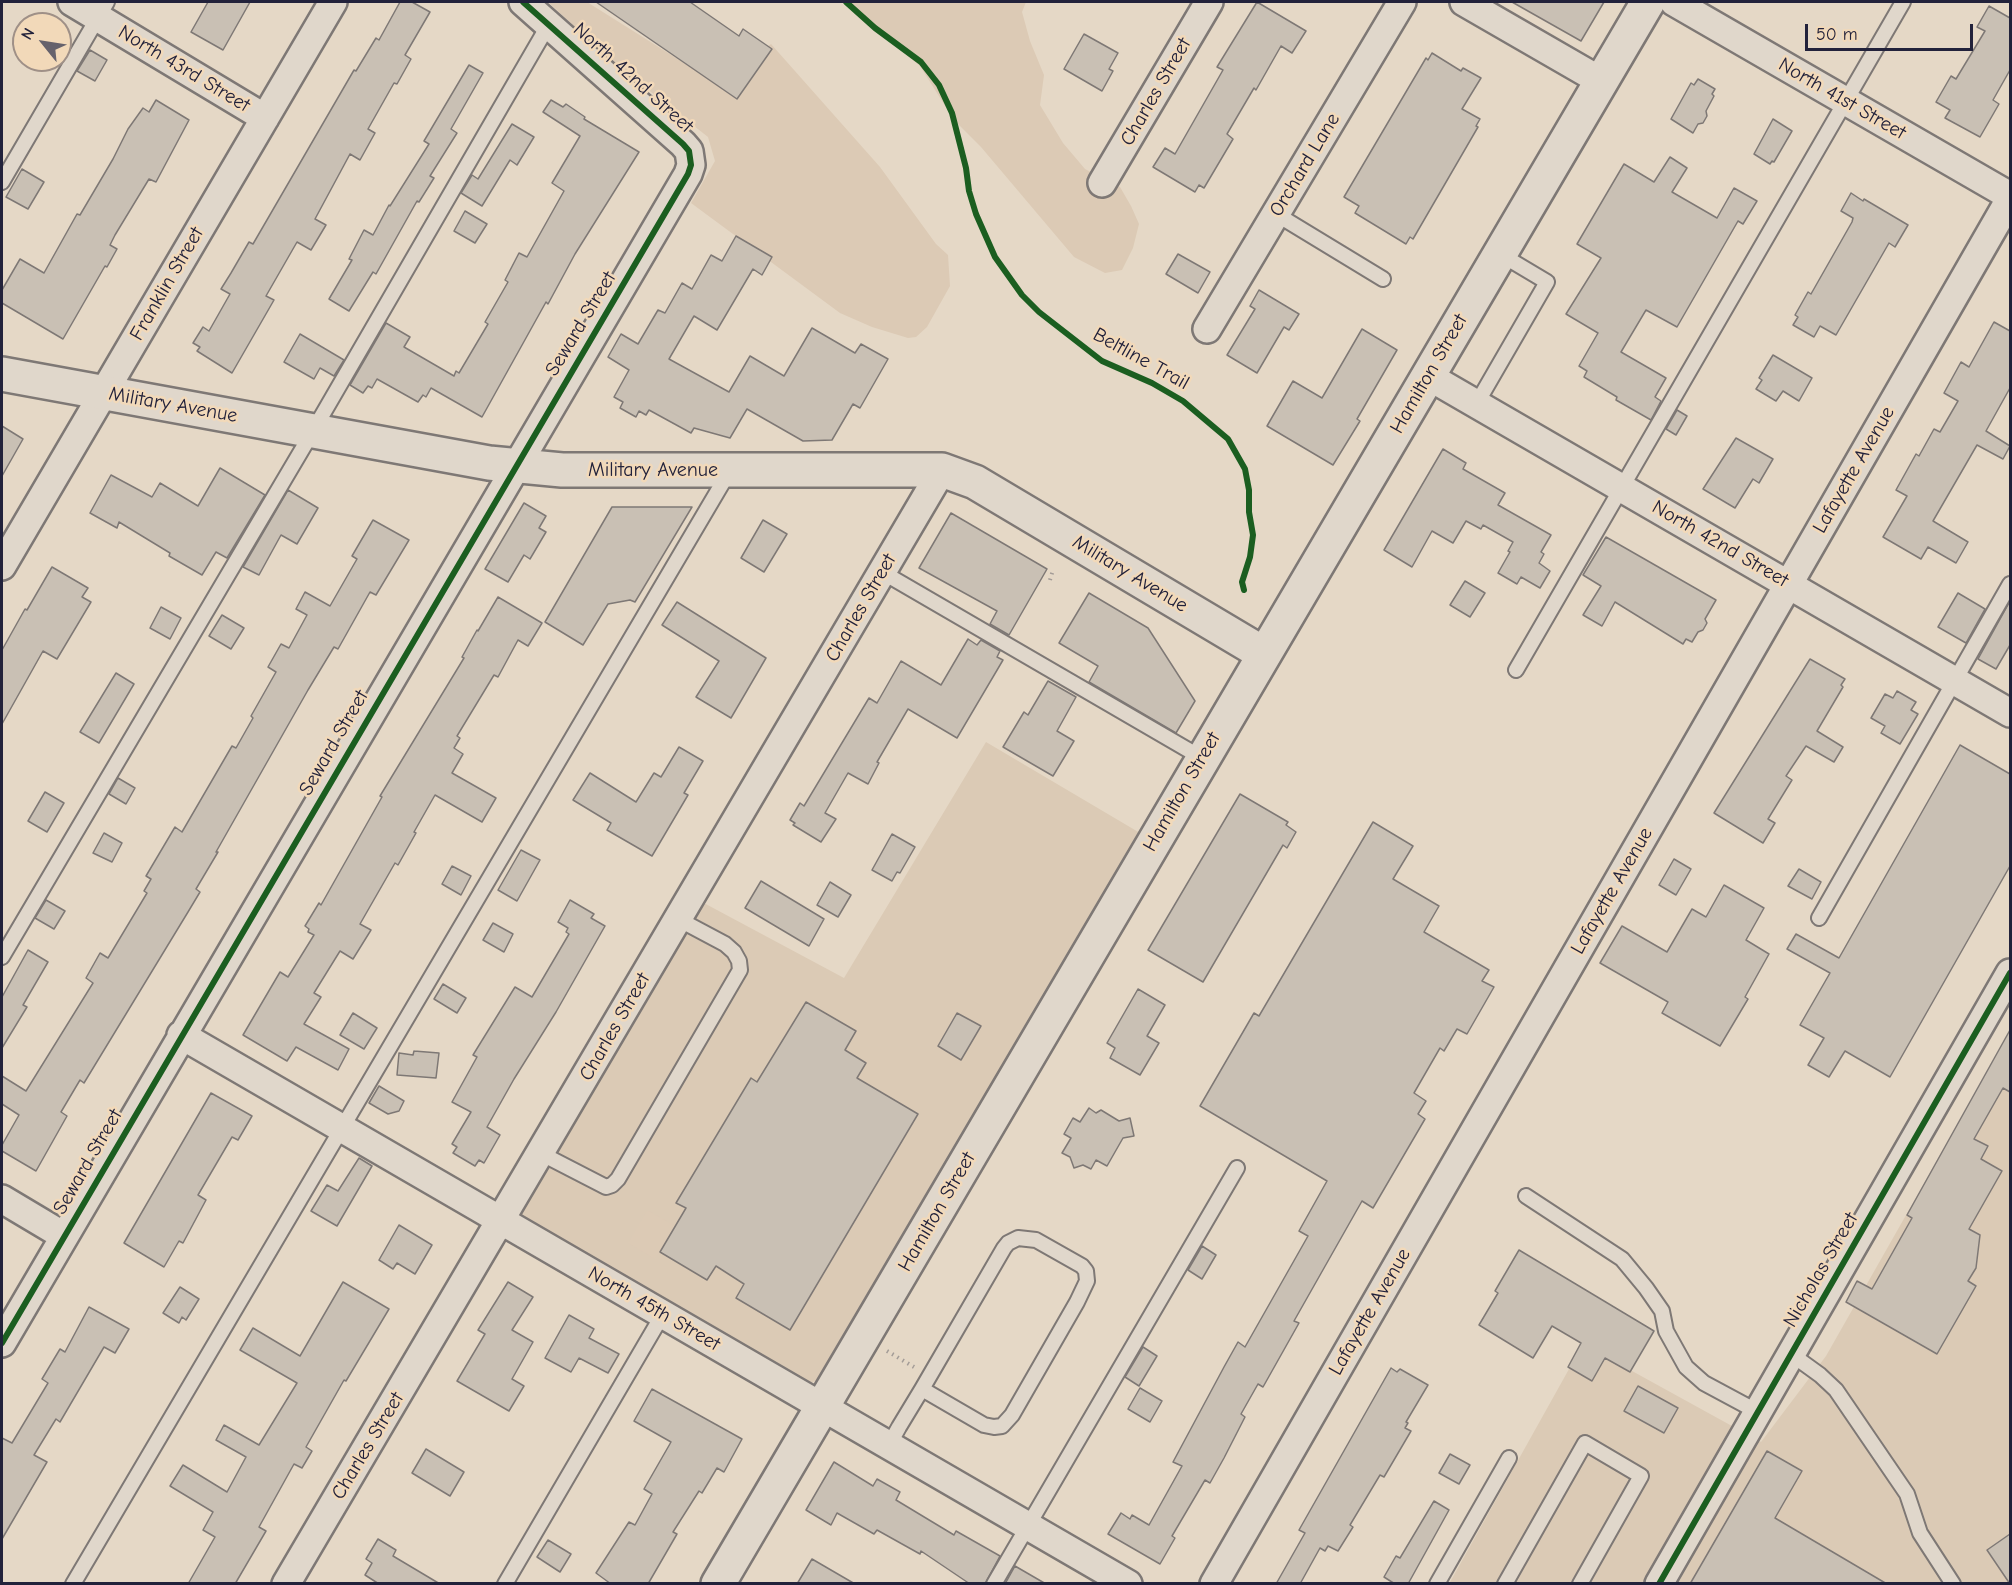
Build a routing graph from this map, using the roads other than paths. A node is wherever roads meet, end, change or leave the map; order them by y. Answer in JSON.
{"nodes":[{"id":1,"x":72,"y":2,"type":"edge"},
{"id":2,"x":333,"y":2,"type":"edge"},
{"id":3,"x":523,"y":2,"type":"edge"},
{"id":4,"x":1209,"y":2,"type":"edge"},
{"id":5,"x":1402,"y":2,"type":"edge"},
{"id":6,"x":1464,"y":2,"type":"edge"},
{"id":7,"x":1648,"y":2,"type":"edge"},
{"id":8,"x":1674,"y":2,"type":"edge"},
{"id":9,"x":1903,"y":2,"type":"edge"},
{"id":10,"x":103,"y":9,"type":"edge"},
{"id":11,"x":549,"y":24,"type":"junction"},
{"id":12,"x":1601,"y":81,"type":"junction"},
{"id":13,"x":1845,"y":101,"type":"junction"},
{"id":14,"x":265,"y":118,"type":"junction"},
{"id":15,"x":690,"y":158,"type":"joint"},
{"id":16,"x":2,"y":182,"type":"edge"},
{"id":17,"x":1102,"y":183,"type":"dead end"},
{"id":18,"x":2010,"y":198,"type":"edge"},
{"id":19,"x":1276,"y":214,"type":"junction"},
{"id":20,"x":1500,"y":254,"type":"junction"},
{"id":21,"x":1383,"y":279,"type":"dead end"},
{"id":22,"x":1207,"y":328,"type":"dead end"},
{"id":23,"x":2,"y":374,"type":"edge"},
{"id":24,"x":1428,"y":376,"type":"junction"},
{"id":25,"x":103,"y":393,"type":"junction"},
{"id":26,"x":1477,"y":404,"type":"junction"},
{"id":27,"x":313,"y":431,"type":"junction"},
{"id":28,"x":516,"y":466,"type":"junction"},
{"id":29,"x":730,"y":470,"type":"junction"},
{"id":30,"x":942,"y":470,"type":"junction"},
{"id":31,"x":1622,"y":486,"type":"junction"},
{"id":32,"x":2,"y":566,"type":"edge"},
{"id":33,"x":882,"y":572,"type":"junction"},
{"id":34,"x":1788,"y":584,"type":"junction"},
{"id":35,"x":2010,"y":584,"type":"edge"},
{"id":36,"x":1264,"y":654,"type":"junction"},
{"id":37,"x":1516,"y":670,"type":"dead end"},
{"id":38,"x":1955,"y":681,"type":"junction"},
{"id":39,"x":2010,"y":713,"type":"edge"},
{"id":40,"x":1202,"y":758,"type":"junction"},
{"id":41,"x":1819,"y":918,"type":"dead end"},
{"id":42,"x":678,"y":919,"type":"junction"},
{"id":43,"x":2,"y":957,"type":"edge"},
{"id":44,"x":2010,"y":973,"type":"edge"},
{"id":45,"x":181,"y":1035,"type":"junction"},
{"id":46,"x":342,"y":1129,"type":"junction"},
{"id":47,"x":540,"y":1153,"type":"junction"},
{"id":48,"x":1237,"y":1168,"type":"dead end"},
{"id":49,"x":1526,"y":1196,"type":"dead end"},
{"id":50,"x":2,"y":1199,"type":"edge"},
{"id":51,"x":500,"y":1221,"type":"junction"},
{"id":52,"x":64,"y":1236,"type":"junction"},
{"id":53,"x":663,"y":1314,"type":"junction"},
{"id":54,"x":2,"y":1343,"type":"edge"},
{"id":55,"x":1791,"y":1354,"type":"junction"},
{"id":56,"x":921,"y":1389,"type":"junction"},
{"id":57,"x":823,"y":1406,"type":"junction"},
{"id":58,"x":1758,"y":1412,"type":"junction"},
{"id":59,"x":889,"y":1445,"type":"junction"},
{"id":60,"x":1509,"y":1458,"type":"dead end"},
{"id":61,"x":1027,"y":1525,"type":"junction"},
{"id":62,"x":73,"y":1584,"type":"edge"},
{"id":63,"x":286,"y":1584,"type":"edge"},
{"id":64,"x":505,"y":1584,"type":"edge"},
{"id":65,"x":718,"y":1584,"type":"edge"},
{"id":66,"x":994,"y":1584,"type":"edge"},
{"id":67,"x":1128,"y":1584,"type":"edge"},
{"id":68,"x":1214,"y":1584,"type":"edge"},
{"id":69,"x":1437,"y":1584,"type":"edge"},
{"id":70,"x":1504,"y":1584,"type":"edge"},
{"id":71,"x":1580,"y":1584,"type":"edge"},
{"id":72,"x":1659,"y":1584,"type":"edge"},
{"id":73,"x":1953,"y":1584,"type":"edge"}],
"edges":[{"from":1,"to":10,"type":"street","name":"North 43rd Street"},
{"from":2,"to":14,"type":"street","name":"Franklin Street"},
{"from":3,"to":11,"type":"street","name":"North 42nd Street"},
{"from":4,"to":17,"type":"street","name":"Charles Street"},
{"from":5,"to":19,"type":"street","name":"Orchard Lane"},
{"from":6,"to":12,"type":"street"},
{"from":7,"to":12,"type":"main road","name":"Hamilton Street"},
{"from":8,"to":13,"type":"street","name":"North 41st Street"},
{"from":9,"to":13,"type":"lane"},
{"from":10,"to":14,"type":"street","name":"North 43rd Street"},
{"from":10,"to":16,"type":"lane"},
{"from":11,"to":15,"type":"street","name":"North 42nd Street"},
{"from":11,"to":27,"type":"lane"},
{"from":12,"to":20,"type":"main road","name":"Hamilton Street"},
{"from":13,"to":18,"type":"street","name":"North 41st Street"},
{"from":13,"to":31,"type":"lane"},
{"from":14,"to":25,"type":"street","name":"Franklin Street"},
{"from":15,"to":28,"type":"street","name":"Seward Street"},
{"from":18,"to":34,"type":"street","name":"Lafayette Avenue"},
{"from":19,"to":21,"type":"lane"},
{"from":19,"to":22,"type":"street","name":"Orchard Lane"},
{"from":20,"to":24,"type":"main road","name":"Hamilton Street"},
{"from":20,"to":26,"type":"lane"},
{"from":23,"to":25,"type":"main road","name":"Military Avenue"},
{"from":24,"to":26,"type":"street","name":"North 42nd Street"},
{"from":24,"to":36,"type":"main road","name":"Hamilton Street"},
{"from":25,"to":27,"type":"main road","name":"Military Avenue"},
{"from":25,"to":32,"type":"street","name":"Franklin Street"},
{"from":26,"to":31,"type":"street","name":"North 42nd Street"},
{"from":27,"to":28,"type":"main road","name":"Military Avenue"},
{"from":27,"to":43,"type":"lane"},
{"from":28,"to":29,"type":"main road","name":"Military Avenue"},
{"from":28,"to":45,"type":"street","name":"Seward Street"},
{"from":29,"to":30,"type":"main road","name":"Military Avenue"},
{"from":29,"to":46,"type":"lane"},
{"from":30,"to":33,"type":"street","name":"Charles Street"},
{"from":30,"to":36,"type":"main road","name":"Military Avenue"},
{"from":31,"to":34,"type":"street","name":"North 42nd Street"},
{"from":31,"to":37,"type":"lane"},
{"from":33,"to":40,"type":"lane"},
{"from":33,"to":42,"type":"street","name":"Charles Street"},
{"from":34,"to":38,"type":"street","name":"North 42nd Street"},
{"from":34,"to":68,"type":"street","name":"Lafayette Avenue"},
{"from":35,"to":38,"type":"lane"},
{"from":36,"to":40,"type":"main road","name":"Hamilton Street"},
{"from":38,"to":39,"type":"street","name":"North 42nd Street"},
{"from":38,"to":41,"type":"lane"},
{"from":40,"to":57,"type":"main road","name":"Hamilton Street"},
{"from":42,"to":47,"type":"street","name":"Charles Street"},
{"from":42,"to":47,"type":"lane"},
{"from":44,"to":55,"type":"street","name":"Nicholas Street"},
{"from":45,"to":46,"type":"street","name":"North 45th Street"},
{"from":45,"to":52,"type":"street","name":"Seward Street"},
{"from":46,"to":51,"type":"street","name":"North 45th Street"},
{"from":46,"to":62,"type":"lane"},
{"from":47,"to":51,"type":"street","name":"Charles Street"},
{"from":48,"to":61,"type":"lane"},
{"from":49,"to":58,"type":"lane"},
{"from":50,"to":52,"type":"street"},
{"from":51,"to":53,"type":"street","name":"North 45th Street"},
{"from":51,"to":63,"type":"street","name":"Charles Street"},
{"from":52,"to":54,"type":"street","name":"Seward Street"},
{"from":53,"to":57,"type":"street","name":"North 45th Street"},
{"from":53,"to":64,"type":"lane"},
{"from":55,"to":58,"type":"street","name":"Nicholas Street"},
{"from":55,"to":73,"type":"lane"},
{"from":56,"to":56,"type":"lane"},
{"from":56,"to":59,"type":"lane"},
{"from":57,"to":59,"type":"street","name":"North 45th Street"},
{"from":57,"to":65,"type":"main road","name":"Hamilton Street"},
{"from":58,"to":72,"type":"street","name":"Nicholas Street"},
{"from":59,"to":61,"type":"street","name":"North 45th Street"},
{"from":60,"to":69,"type":"lane"},
{"from":61,"to":66,"type":"lane"},
{"from":61,"to":67,"type":"street","name":"North 45th Street"},
{"from":70,"to":71,"type":"lane"}]}
